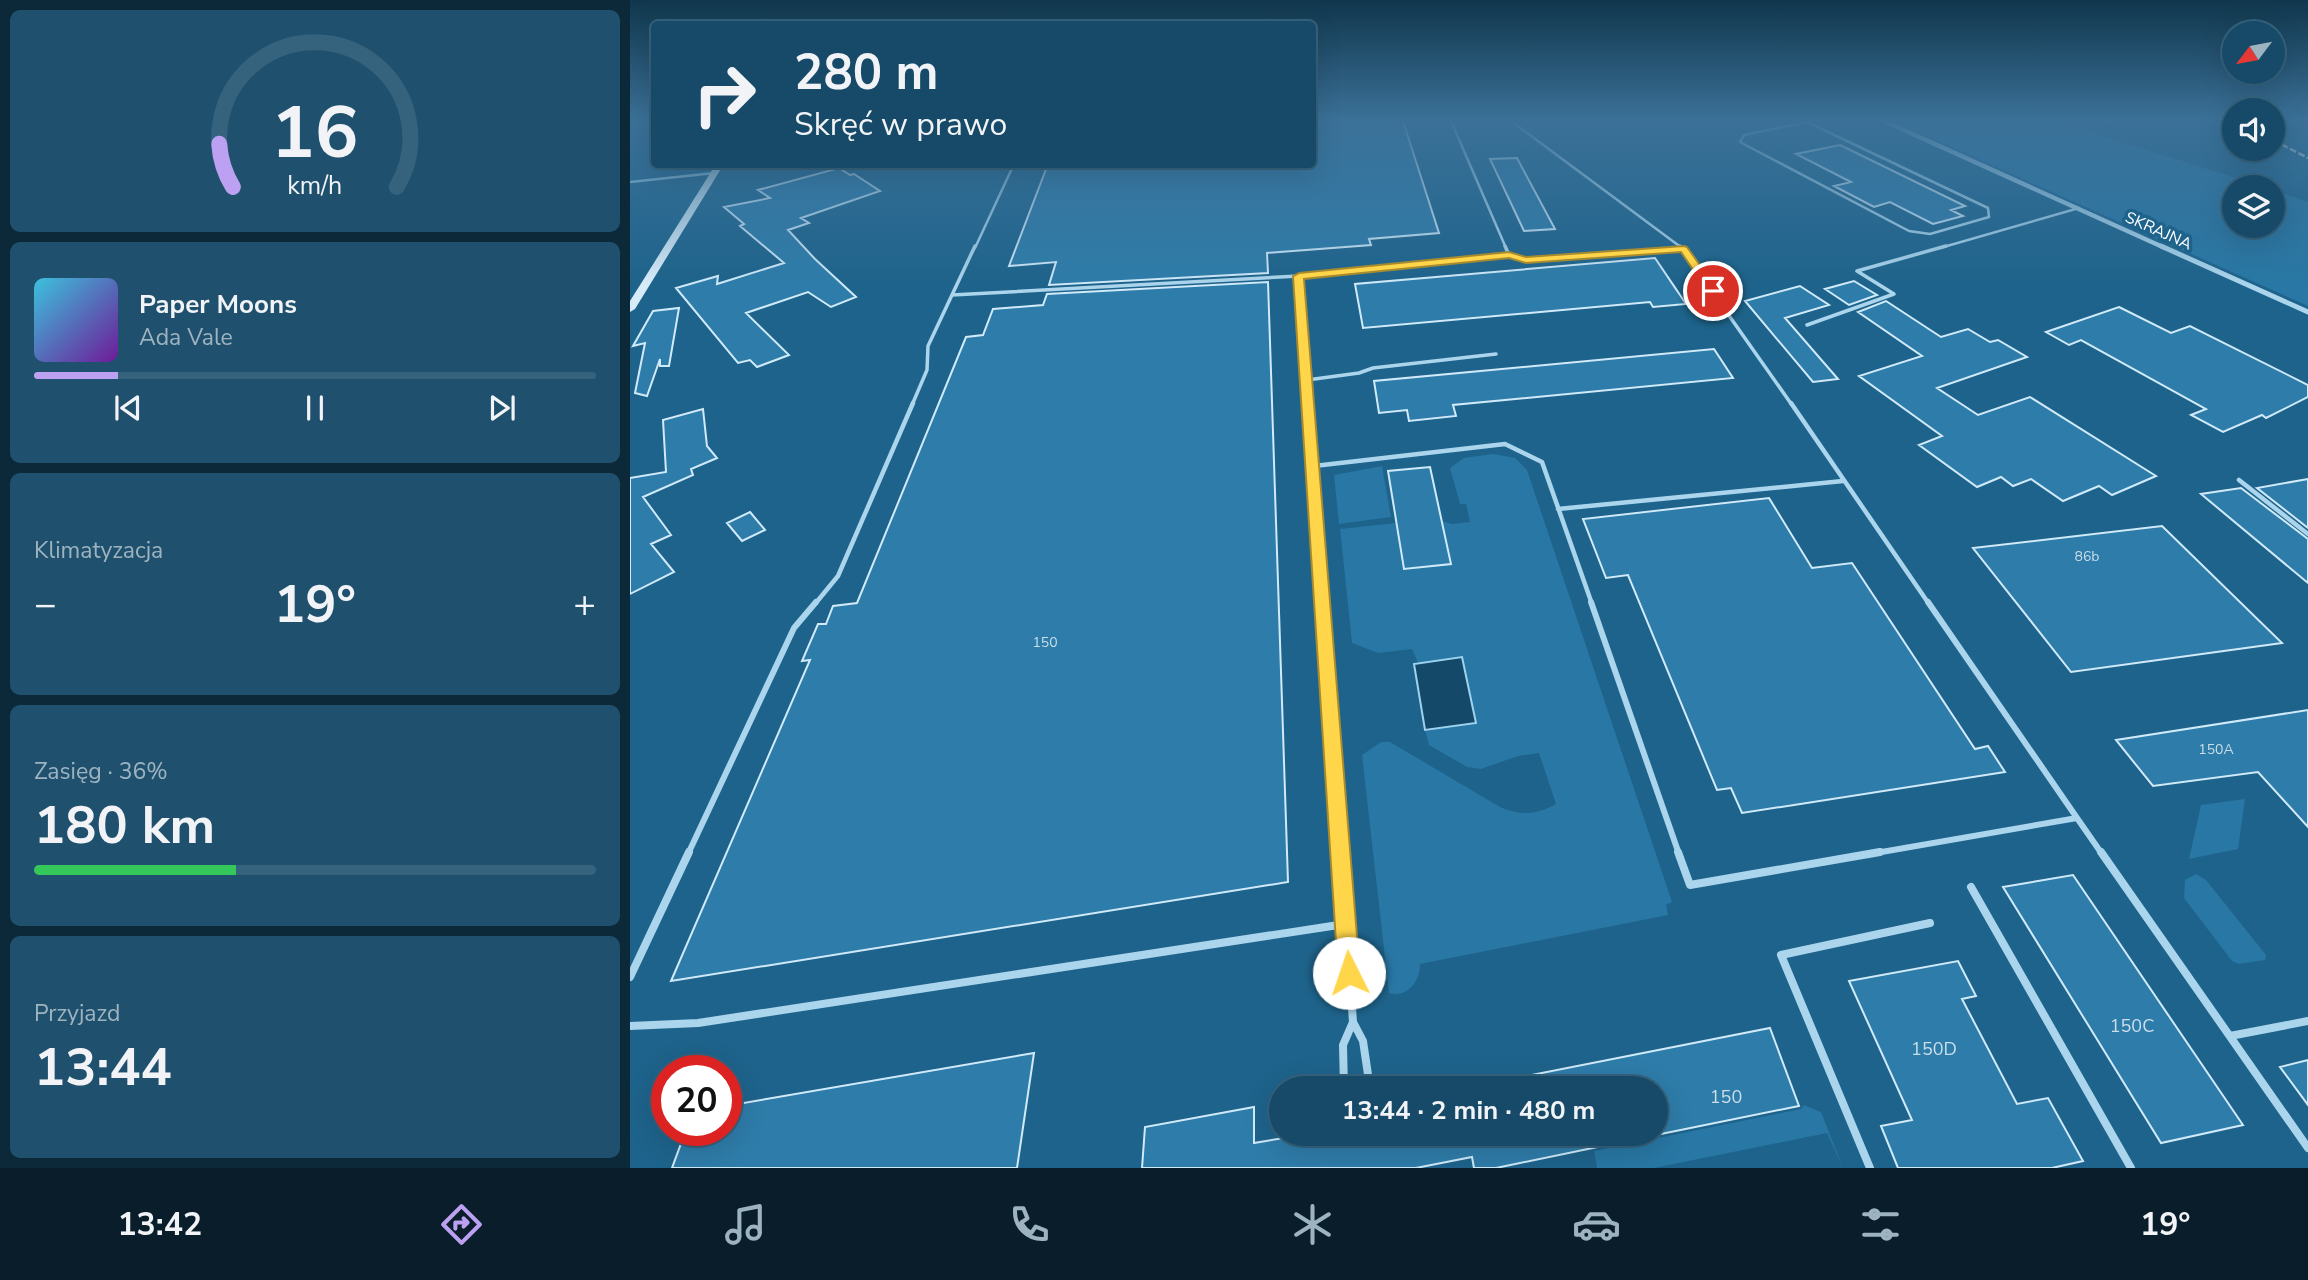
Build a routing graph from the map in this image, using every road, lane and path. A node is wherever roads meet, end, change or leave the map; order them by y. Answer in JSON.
{"nodes":[{"id":1,"x":673,"y":176,"type":"edge"},
{"id":2,"x":713,"y":176,"type":"edge"},
{"id":3,"x":1009,"y":176,"type":"edge"},
{"id":4,"x":1475,"y":176,"type":"edge"},
{"id":5,"x":1585,"y":176,"type":"edge"},
{"id":6,"x":1804,"y":176,"type":"edge"},
{"id":7,"x":1920,"y":176,"type":"edge"},
{"id":8,"x":2006,"y":176,"type":"edge"},
{"id":9,"x":630,"y":182,"type":"edge"},
{"id":10,"x":2079,"y":208,"type":"junction"},
{"id":11,"x":1684,"y":249,"type":"junction"},
{"id":12,"x":1509,"y":255,"type":"junction"},
{"id":13,"x":1299,"y":276,"type":"junction"},
{"id":14,"x":952,"y":295,"type":"junction"},
{"id":15,"x":630,"y":309,"type":"edge"},
{"id":16,"x":2308,"y":312,"type":"edge"},
{"id":17,"x":1807,"y":325,"type":"dead end"},
{"id":18,"x":1496,"y":354,"type":"dead end"},
{"id":19,"x":1307,"y":380,"type":"junction"},
{"id":20,"x":1314,"y":466,"type":"junction"},
{"id":21,"x":2239,"y":480,"type":"dead end"},
{"id":22,"x":1843,"y":481,"type":"junction"},
{"id":23,"x":1558,"y":509,"type":"junction"},
{"id":24,"x":2308,"y":534,"type":"edge"},
{"id":25,"x":2077,"y":818,"type":"junction"},
{"id":26,"x":1971,"y":887,"type":"dead end"},
{"id":27,"x":1930,"y":923,"type":"dead end"},
{"id":28,"x":1345,"y":924,"type":"junction"},
{"id":29,"x":630,"y":977,"type":"edge"},
{"id":30,"x":2308,"y":1020,"type":"edge"},
{"id":31,"x":1353,"y":1022,"type":"junction"},
{"id":32,"x":630,"y":1026,"type":"edge"},
{"id":33,"x":2230,"y":1036,"type":"junction"},
{"id":34,"x":1344,"y":1076,"type":"edge"},
{"id":35,"x":1368,"y":1076,"type":"edge"},
{"id":36,"x":2292,"y":1126,"type":"joint"},
{"id":37,"x":2308,"y":1148,"type":"edge"},
{"id":38,"x":1870,"y":1168,"type":"edge"},
{"id":39,"x":2131,"y":1168,"type":"edge"}],
"edges":[{"from":1,"to":9,"type":"lane"},
{"from":2,"to":15,"type":"street"},
{"from":3,"to":14,"type":"lane"},
{"from":4,"to":12,"type":"lane"},
{"from":5,"to":11,"type":"lane"},
{"from":6,"to":7,"type":"lane"},
{"from":8,"to":10,"type":"street","name":"SKRAJNA"},
{"from":10,"to":16,"type":"street","name":"SKRAJNA"},
{"from":10,"to":17,"type":"lane"},
{"from":11,"to":12,"type":"lane"},
{"from":11,"to":22,"type":"lane"},
{"from":12,"to":13,"type":"lane"},
{"from":13,"to":14,"type":"lane"},
{"from":13,"to":19,"type":"lane"},
{"from":14,"to":29,"type":"lane"},
{"from":18,"to":19,"type":"lane"},
{"from":19,"to":20,"type":"lane"},
{"from":20,"to":23,"type":"lane"},
{"from":20,"to":28,"type":"lane"},
{"from":21,"to":24,"type":"lane"},
{"from":22,"to":23,"type":"lane"},
{"from":22,"to":25,"type":"lane"},
{"from":23,"to":25,"type":"lane"},
{"from":25,"to":33,"type":"lane"},
{"from":26,"to":39,"type":"lane"},
{"from":27,"to":38,"type":"lane"},
{"from":28,"to":31,"type":"lane"},
{"from":28,"to":32,"type":"lane"},
{"from":30,"to":33,"type":"lane"},
{"from":31,"to":34,"type":"lane"},
{"from":31,"to":35,"type":"lane"},
{"from":33,"to":36,"type":"lane"},
{"from":36,"to":37,"type":"lane"}]}
